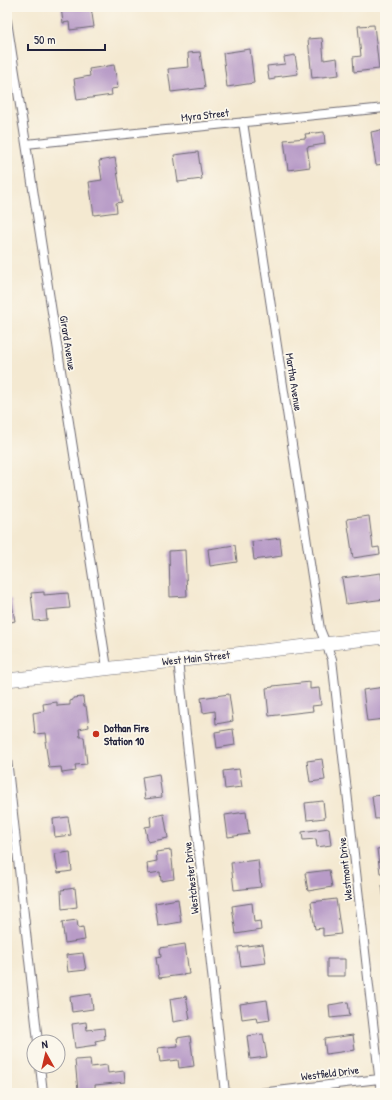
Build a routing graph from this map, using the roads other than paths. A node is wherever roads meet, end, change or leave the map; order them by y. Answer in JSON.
{"nodes":[{"id":1,"x":7,"y":21,"type":"edge"},
{"id":2,"x":385,"y":108,"type":"edge"},
{"id":3,"x":243,"y":122,"type":"junction"},
{"id":4,"x":26,"y":144,"type":"junction"},
{"id":5,"x":385,"y":637,"type":"edge"},
{"id":6,"x":326,"y":644,"type":"junction"},
{"id":7,"x":178,"y":660,"type":"junction"},
{"id":8,"x":107,"y":668,"type":"junction"},
{"id":9,"x":7,"y":680,"type":"edge"},
{"id":10,"x":7,"y":759,"type":"edge"},
{"id":11,"x":37,"y":1034,"type":"edge"},
{"id":12,"x":41,"y":1074,"type":"edge"},
{"id":13,"x":379,"y":1079,"type":"junction"},
{"id":14,"x":43,"y":1093,"type":"edge"},
{"id":15,"x":226,"y":1093,"type":"edge"},
{"id":16,"x":260,"y":1093,"type":"edge"},
{"id":17,"x":381,"y":1093,"type":"edge"}],
"edges":[{"from":1,"to":4,"type":"street","name":"Girard Avenue"},
{"from":2,"to":3,"type":"street","name":"Myra Street"},
{"from":3,"to":4,"type":"street","name":"Myra Street"},
{"from":3,"to":6,"type":"street","name":"Martha Avenue"},
{"from":4,"to":8,"type":"street","name":"Girard Avenue"},
{"from":5,"to":6,"type":"main road","name":"West Main Street"},
{"from":6,"to":7,"type":"main road","name":"West Main Street"},
{"from":6,"to":13,"type":"street","name":"Westmont Drive"},
{"from":7,"to":8,"type":"main road","name":"West Main Street"},
{"from":7,"to":15,"type":"street","name":"Westchester Drive"},
{"from":8,"to":9,"type":"main road","name":"West Main Street"},
{"from":10,"to":11,"type":"street"},
{"from":12,"to":14,"type":"street"},
{"from":13,"to":16,"type":"street","name":"Westfield Drive"},
{"from":13,"to":17,"type":"street","name":"Westmont Drive"}]}
